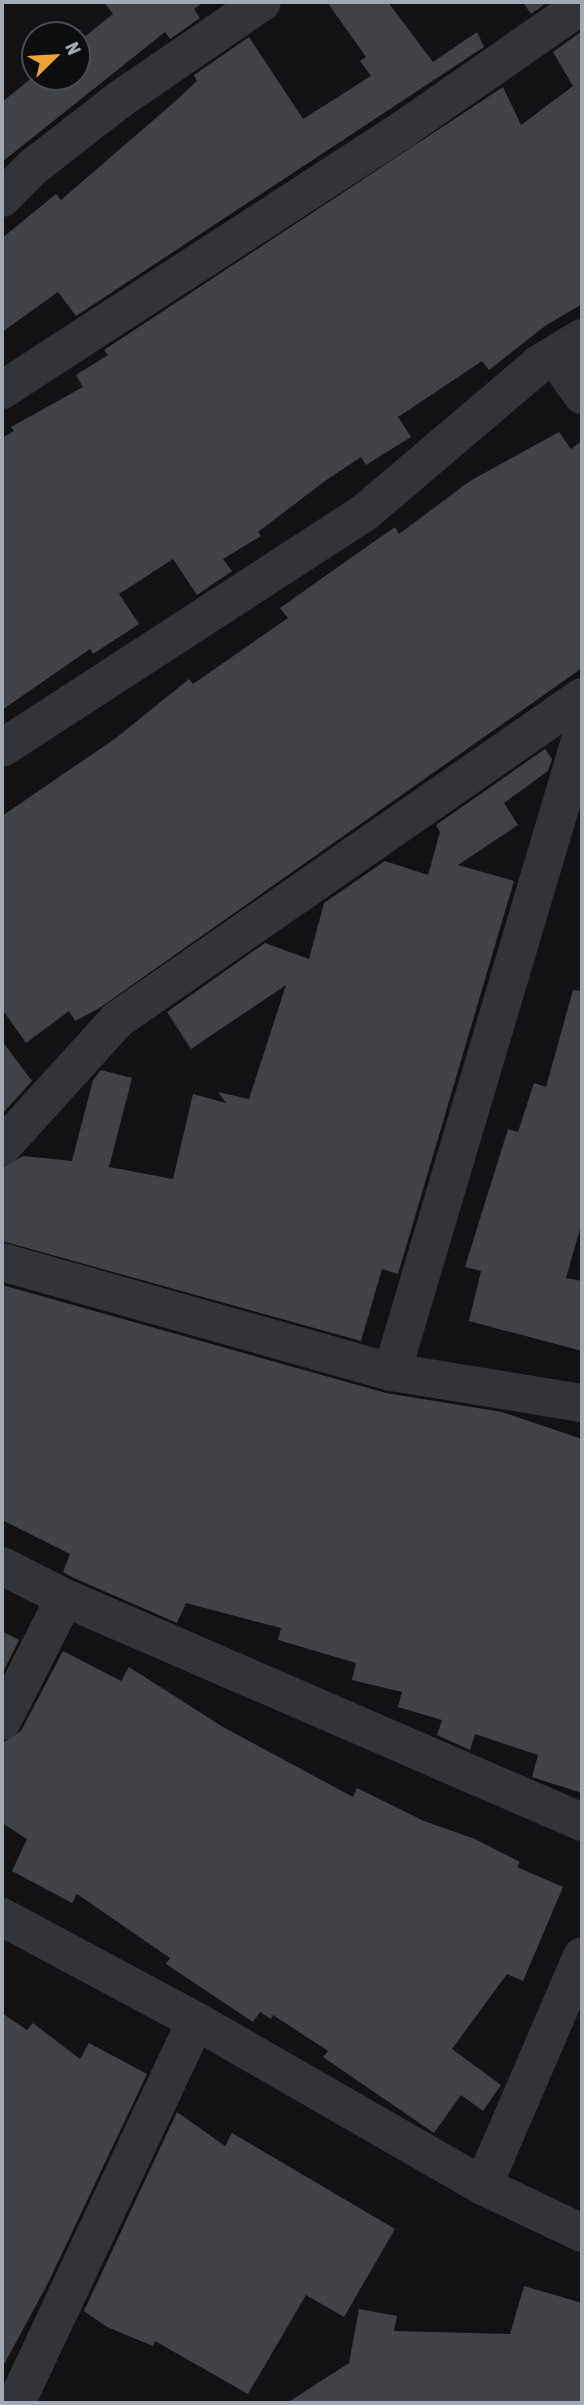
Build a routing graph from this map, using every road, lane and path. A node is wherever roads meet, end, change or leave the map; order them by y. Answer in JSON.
{"nodes":[{"id":1,"x":262,"y":2,"type":"edge"},
{"id":2,"x":582,"y":5,"type":"edge"},
{"id":3,"x":2,"y":198,"type":"edge"},
{"id":4,"x":568,"y":347,"type":"edge"},
{"id":5,"x":2,"y":390,"type":"edge"},
{"id":6,"x":582,"y":395,"type":"edge"},
{"id":7,"x":582,"y":697,"type":"edge"},
{"id":8,"x":582,"y":734,"type":"edge"},
{"id":9,"x":2,"y":748,"type":"edge"},
{"id":10,"x":2,"y":1147,"type":"edge"},
{"id":11,"x":2,"y":1262,"type":"edge"},
{"id":12,"x":392,"y":1372,"type":"junction"},
{"id":13,"x":582,"y":1403,"type":"edge"},
{"id":14,"x":2,"y":1566,"type":"edge"},
{"id":15,"x":65,"y":1598,"type":"junction"},
{"id":16,"x":2,"y":1721,"type":"edge"},
{"id":17,"x":582,"y":1822,"type":"edge"},
{"id":18,"x":2,"y":1917,"type":"edge"},
{"id":19,"x":582,"y":1956,"type":"edge"},
{"id":20,"x":196,"y":2021,"type":"junction"},
{"id":21,"x":483,"y":2186,"type":"junction"},
{"id":22,"x":582,"y":2233,"type":"edge"},
{"id":23,"x":16,"y":2403,"type":"edge"}],
"edges":[{"from":1,"to":3,"type":"street"},
{"from":2,"to":5,"type":"street"},
{"from":4,"to":6,"type":"street"},
{"from":4,"to":9,"type":"street"},
{"from":7,"to":10,"type":"street"},
{"from":8,"to":12,"type":"street"},
{"from":11,"to":12,"type":"street"},
{"from":12,"to":13,"type":"street"},
{"from":14,"to":15,"type":"street"},
{"from":15,"to":16,"type":"street"},
{"from":15,"to":17,"type":"street"},
{"from":18,"to":20,"type":"street"},
{"from":19,"to":21,"type":"street"},
{"from":20,"to":21,"type":"street"},
{"from":20,"to":23,"type":"street"},
{"from":21,"to":22,"type":"street"}]}
